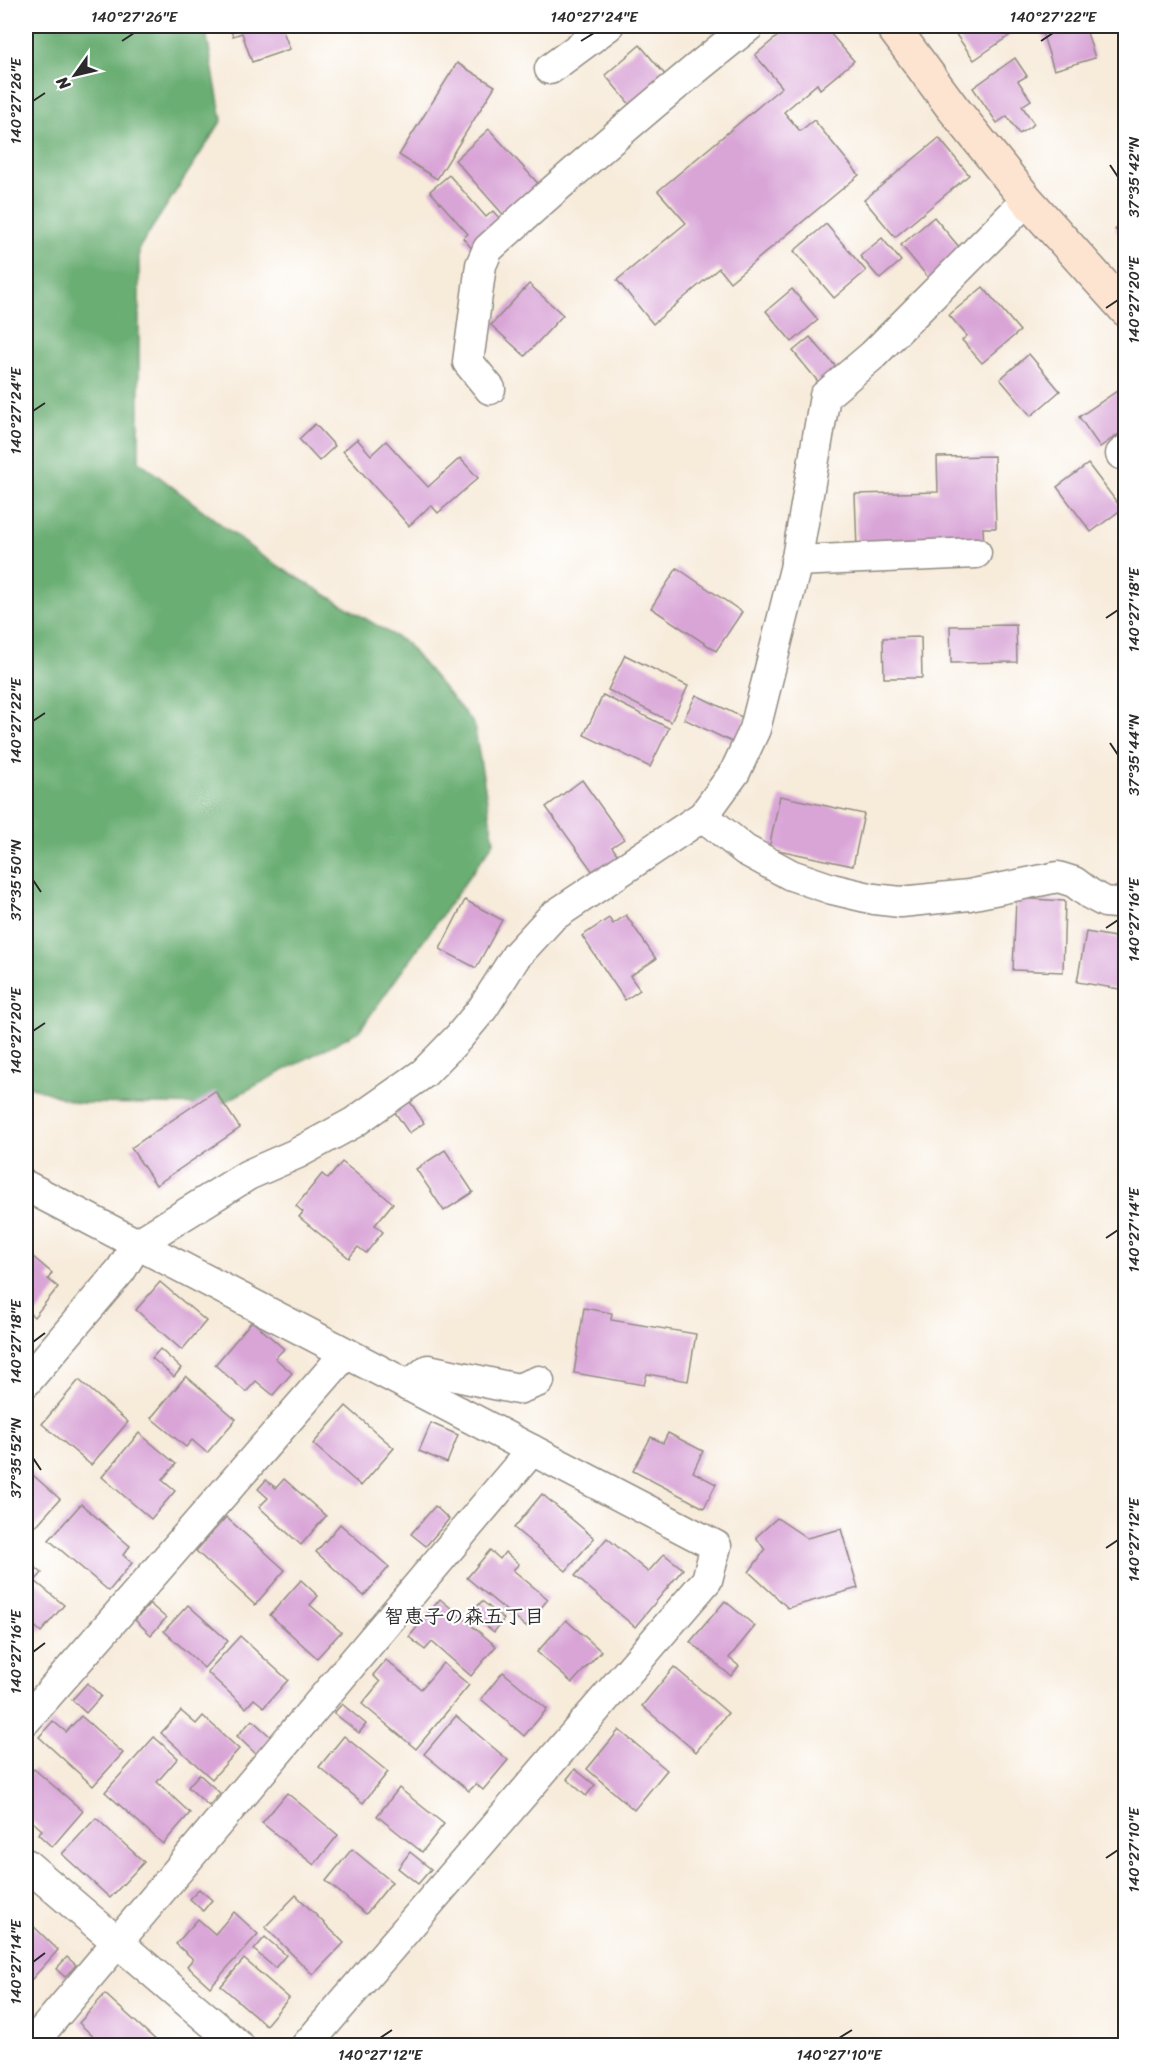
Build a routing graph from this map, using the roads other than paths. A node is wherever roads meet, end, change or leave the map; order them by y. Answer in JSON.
{"nodes":[{"id":1,"x":608,"y":26,"type":"edge"},
{"id":2,"x":748,"y":26,"type":"edge"},
{"id":3,"x":892,"y":26,"type":"edge"},
{"id":4,"x":550,"y":69,"type":"dead end"},
{"id":5,"x":1027,"y":201,"type":"junction"},
{"id":6,"x":1125,"y":310,"type":"edge"},
{"id":7,"x":490,"y":389,"type":"dead end"},
{"id":8,"x":976,"y":553,"type":"dead end"},
{"id":9,"x":796,"y":561,"type":"junction"},
{"id":10,"x":703,"y":816,"type":"junction"},
{"id":11,"x":1125,"y":904,"type":"edge"},
{"id":12,"x":26,"y":1186,"type":"edge"},
{"id":13,"x":137,"y":1244,"type":"junction"},
{"id":14,"x":346,"y":1353,"type":"junction"},
{"id":15,"x":539,"y":1381,"type":"dead end"},
{"id":16,"x":26,"y":1382,"type":"edge"},
{"id":17,"x":408,"y":1386,"type":"junction"},
{"id":18,"x":532,"y":1450,"type":"junction"},
{"id":19,"x":26,"y":1720,"type":"edge"},
{"id":20,"x":26,"y":1864,"type":"edge"},
{"id":21,"x":117,"y":1943,"type":"junction"},
{"id":22,"x":30,"y":2046,"type":"edge"},
{"id":23,"x":239,"y":2046,"type":"edge"},
{"id":24,"x":306,"y":2046,"type":"edge"}],
"edges":[{"from":1,"to":4,"type":"street"},
{"from":2,"to":7,"type":"street"},
{"from":3,"to":5,"type":"street"},
{"from":5,"to":6,"type":"street"},
{"from":5,"to":9,"type":"street"},
{"from":8,"to":9,"type":"street"},
{"from":9,"to":10,"type":"street"},
{"from":10,"to":11,"type":"street"},
{"from":10,"to":13,"type":"street"},
{"from":12,"to":13,"type":"street"},
{"from":13,"to":14,"type":"street"},
{"from":13,"to":16,"type":"street"},
{"from":14,"to":17,"type":"street"},
{"from":14,"to":19,"type":"street"},
{"from":15,"to":17,"type":"street"},
{"from":17,"to":18,"type":"street"},
{"from":18,"to":21,"type":"street"},
{"from":18,"to":24,"type":"street"},
{"from":20,"to":21,"type":"street"},
{"from":21,"to":22,"type":"street"},
{"from":21,"to":23,"type":"street"}]}
